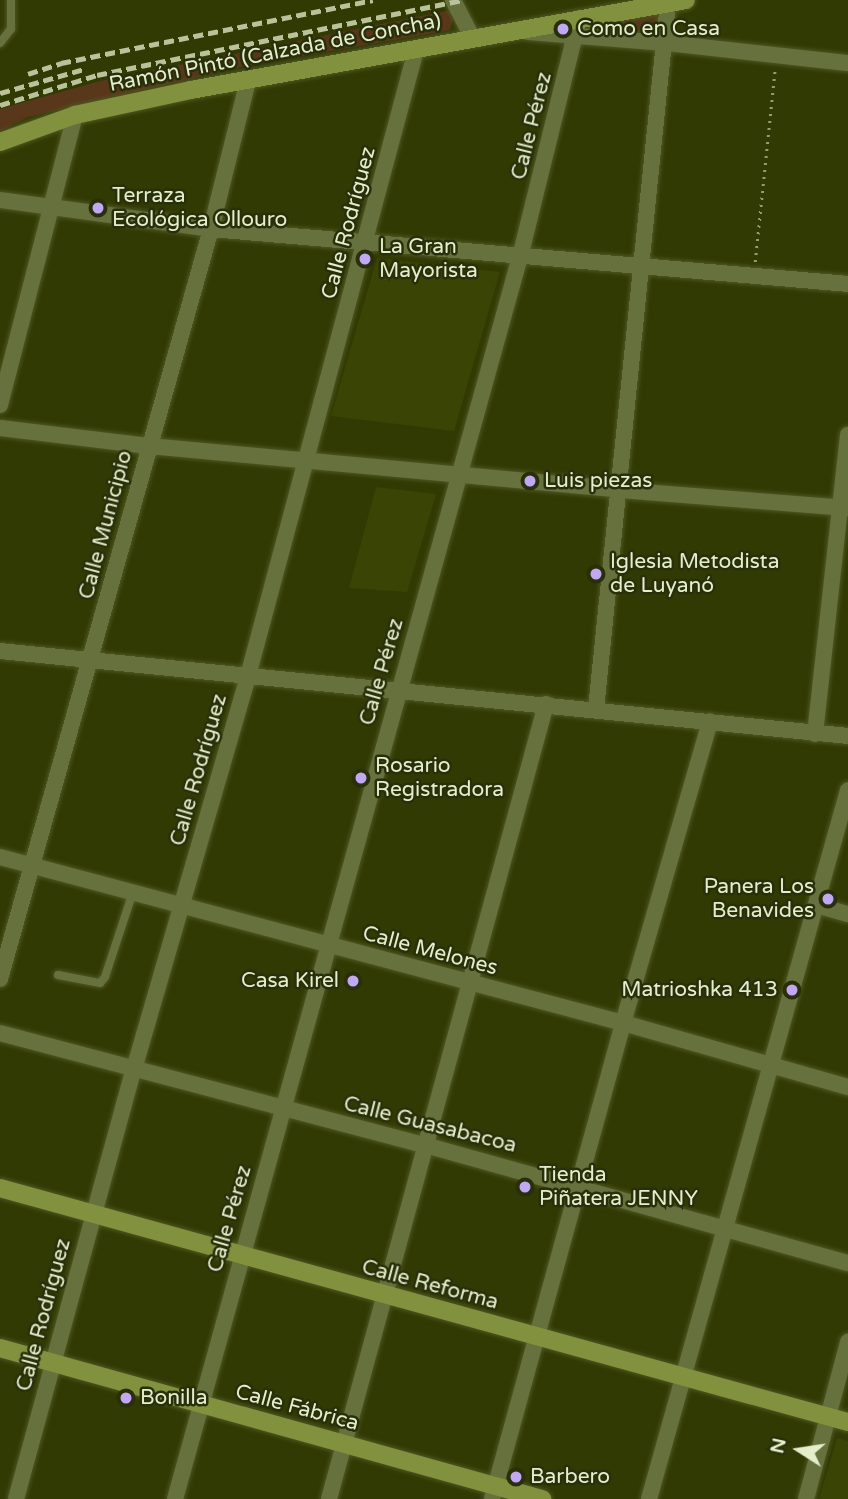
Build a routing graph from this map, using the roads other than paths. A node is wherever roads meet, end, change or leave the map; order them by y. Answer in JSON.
{"nodes":[{"id":1,"x":11,"y":0,"type":"edge"},
{"id":2,"x":453,"y":0,"type":"edge"},
{"id":3,"x":687,"y":0,"type":"edge"},
{"id":4,"x":668,"y":2,"type":"edge"},
{"id":5,"x":579,"y":18,"type":"junction"},
{"id":6,"x":508,"y":30,"type":"junction"},
{"id":7,"x":576,"y":36,"type":"junction"},
{"id":8,"x":472,"y":37,"type":"junction"},
{"id":9,"x":0,"y":43,"type":"edge"},
{"id":10,"x":666,"y":43,"type":"junction"},
{"id":11,"x":416,"y":50,"type":"junction"},
{"id":12,"x":848,"y":63,"type":"edge"},
{"id":13,"x":248,"y":81,"type":"junction"},
{"id":14,"x":75,"y":115,"type":"junction"},
{"id":15,"x":0,"y":142,"type":"edge"},
{"id":16,"x":0,"y":200,"type":"edge"},
{"id":17,"x":53,"y":205,"type":"junction"},
{"id":18,"x":211,"y":229,"type":"junction"},
{"id":19,"x":366,"y":243,"type":"junction"},
{"id":20,"x":520,"y":257,"type":"junction"},
{"id":21,"x":643,"y":266,"type":"junction"},
{"id":22,"x":848,"y":284,"type":"edge"},
{"id":23,"x":0,"y":405,"type":"edge"},
{"id":24,"x":0,"y":428,"type":"edge"},
{"id":25,"x":848,"y":435,"type":"edge"},
{"id":26,"x":149,"y":446,"type":"junction"},
{"id":27,"x":308,"y":458,"type":"junction"},
{"id":28,"x":461,"y":473,"type":"junction"},
{"id":29,"x":619,"y":490,"type":"junction"},
{"id":30,"x":844,"y":507,"type":"edge"},
{"id":31,"x":0,"y":651,"type":"edge"},
{"id":32,"x":92,"y":659,"type":"junction"},
{"id":33,"x":248,"y":676,"type":"junction"},
{"id":34,"x":398,"y":691,"type":"junction"},
{"id":35,"x":546,"y":704,"type":"junction"},
{"id":36,"x":596,"y":709,"type":"junction"},
{"id":37,"x":710,"y":721,"type":"junction"},
{"id":38,"x":815,"y":734,"type":"junction"},
{"id":39,"x":848,"y":736,"type":"edge"},
{"id":40,"x":848,"y":790,"type":"edge"},
{"id":41,"x":0,"y":857,"type":"edge"},
{"id":42,"x":33,"y":866,"type":"junction"},
{"id":43,"x":133,"y":892,"type":"junction"},
{"id":44,"x":182,"y":905,"type":"junction"},
{"id":45,"x":816,"y":905,"type":"junction"},
{"id":46,"x":848,"y":914,"type":"edge"},
{"id":47,"x":327,"y":946,"type":"junction"},
{"id":48,"x":58,"y":975,"type":"dead end"},
{"id":49,"x":0,"y":979,"type":"edge"},
{"id":50,"x":469,"y":983,"type":"junction"},
{"id":51,"x":623,"y":1023,"type":"junction"},
{"id":52,"x":0,"y":1033,"type":"edge"},
{"id":53,"x":769,"y":1064,"type":"junction"},
{"id":54,"x":134,"y":1069,"type":"junction"},
{"id":55,"x":848,"y":1087,"type":"edge"},
{"id":56,"x":283,"y":1110,"type":"junction"},
{"id":57,"x":425,"y":1145,"type":"junction"},
{"id":58,"x":578,"y":1186,"type":"junction"},
{"id":59,"x":0,"y":1188,"type":"edge"},
{"id":60,"x":93,"y":1213,"type":"junction"},
{"id":61,"x":724,"y":1227,"type":"junction"},
{"id":62,"x":240,"y":1255,"type":"junction"},
{"id":63,"x":848,"y":1263,"type":"edge"},
{"id":64,"x":384,"y":1296,"type":"junction"},
{"id":65,"x":537,"y":1337,"type":"junction"},
{"id":66,"x":848,"y":1342,"type":"edge"},
{"id":67,"x":0,"y":1348,"type":"edge"},
{"id":68,"x":52,"y":1362,"type":"junction"},
{"id":69,"x":683,"y":1378,"type":"junction"},
{"id":70,"x":200,"y":1406,"type":"junction"},
{"id":71,"x":829,"y":1417,"type":"junction"},
{"id":72,"x":848,"y":1422,"type":"edge"},
{"id":73,"x":344,"y":1444,"type":"junction"},
{"id":74,"x":494,"y":1492,"type":"edge"},
{"id":75,"x":16,"y":1499,"type":"edge"},
{"id":76,"x":175,"y":1499,"type":"edge"},
{"id":77,"x":329,"y":1499,"type":"edge"},
{"id":78,"x":542,"y":1499,"type":"edge"},
{"id":79,"x":649,"y":1499,"type":"edge"},
{"id":80,"x":806,"y":1499,"type":"edge"}],
"edges":[{"from":1,"to":9,"type":"lane"},
{"from":2,"to":8,"type":"street"},
{"from":3,"to":4,"type":"street","name":"Ramón Pintó (Calzada de Concha)"},
{"from":4,"to":5,"type":"street","name":"Ramón Pintó (Calzada de Concha)"},
{"from":4,"to":10,"type":"street"},
{"from":5,"to":6,"type":"street","name":"Ramón Pintó (Calzada de Concha)"},
{"from":5,"to":7,"type":"street","name":"Calle Pérez"},
{"from":6,"to":7,"type":"street"},
{"from":6,"to":8,"type":"street","name":"Ramón Pintó (Calzada de Concha)"},
{"from":7,"to":10,"type":"street"},
{"from":7,"to":20,"type":"street","name":"Calle Pérez"},
{"from":8,"to":11,"type":"street","name":"Ramón Pintó (Calzada de Concha)"},
{"from":10,"to":12,"type":"street"},
{"from":10,"to":21,"type":"street"},
{"from":11,"to":13,"type":"street","name":"Ramón Pintó (Calzada de Concha)"},
{"from":11,"to":19,"type":"street","name":"Calle Rodríguez"},
{"from":13,"to":14,"type":"street","name":"Ramón Pintó (Calzada de Concha)"},
{"from":13,"to":18,"type":"street","name":"Calle Municipio"},
{"from":14,"to":15,"type":"street","name":"Ramón Pintó (Calzada de Concha)"},
{"from":14,"to":17,"type":"street"},
{"from":16,"to":17,"type":"street"},
{"from":17,"to":18,"type":"street"},
{"from":17,"to":23,"type":"street"},
{"from":18,"to":19,"type":"street"},
{"from":18,"to":26,"type":"street","name":"Calle Municipio"},
{"from":19,"to":20,"type":"street"},
{"from":19,"to":27,"type":"street","name":"Calle Rodríguez"},
{"from":20,"to":21,"type":"street"},
{"from":20,"to":28,"type":"street","name":"Calle Pérez"},
{"from":21,"to":22,"type":"street"},
{"from":21,"to":29,"type":"street"},
{"from":24,"to":26,"type":"street"},
{"from":25,"to":30,"type":"street"},
{"from":26,"to":27,"type":"street"},
{"from":26,"to":32,"type":"street","name":"Calle Municipio"},
{"from":27,"to":28,"type":"street"},
{"from":27,"to":33,"type":"street","name":"Calle Rodríguez"},
{"from":28,"to":29,"type":"street"},
{"from":28,"to":34,"type":"street","name":"Calle Pérez"},
{"from":29,"to":30,"type":"street"},
{"from":29,"to":36,"type":"street"},
{"from":30,"to":38,"type":"street"},
{"from":31,"to":32,"type":"street"},
{"from":32,"to":33,"type":"street"},
{"from":32,"to":42,"type":"street","name":"Calle Municipio"},
{"from":33,"to":34,"type":"street"},
{"from":33,"to":44,"type":"street","name":"Calle Rodríguez"},
{"from":34,"to":35,"type":"street"},
{"from":34,"to":47,"type":"street","name":"Calle Pérez"},
{"from":35,"to":36,"type":"street"},
{"from":35,"to":50,"type":"street"},
{"from":36,"to":37,"type":"street"},
{"from":37,"to":38,"type":"street"},
{"from":37,"to":51,"type":"street"},
{"from":38,"to":39,"type":"street"},
{"from":40,"to":45,"type":"street"},
{"from":41,"to":42,"type":"street","name":"Calle Melones"},
{"from":42,"to":43,"type":"street","name":"Calle Melones"},
{"from":42,"to":49,"type":"street","name":"Calle Municipio"},
{"from":43,"to":44,"type":"street","name":"Calle Melones"},
{"from":43,"to":48,"type":"lane"},
{"from":44,"to":47,"type":"street","name":"Calle Melones"},
{"from":44,"to":54,"type":"street","name":"Calle Rodríguez"},
{"from":45,"to":46,"type":"street"},
{"from":45,"to":53,"type":"street"},
{"from":47,"to":50,"type":"street","name":"Calle Melones"},
{"from":47,"to":56,"type":"street","name":"Calle Pérez"},
{"from":50,"to":51,"type":"street","name":"Calle Melones"},
{"from":50,"to":57,"type":"street"},
{"from":51,"to":53,"type":"street","name":"Calle Melones"},
{"from":51,"to":58,"type":"street"},
{"from":52,"to":54,"type":"street","name":"Calle Guasabacoa"},
{"from":53,"to":55,"type":"street","name":"Calle Melones"},
{"from":53,"to":61,"type":"street"},
{"from":54,"to":56,"type":"street","name":"Calle Guasabacoa"},
{"from":54,"to":60,"type":"street","name":"Calle Rodríguez"},
{"from":56,"to":57,"type":"street","name":"Calle Guasabacoa"},
{"from":56,"to":62,"type":"street","name":"Calle Pérez"},
{"from":57,"to":58,"type":"street","name":"Calle Guasabacoa"},
{"from":57,"to":64,"type":"street"},
{"from":58,"to":61,"type":"street","name":"Calle Guasabacoa"},
{"from":58,"to":65,"type":"street"},
{"from":59,"to":60,"type":"street","name":"Calle Reforma"},
{"from":60,"to":62,"type":"street","name":"Calle Reforma"},
{"from":60,"to":68,"type":"street","name":"Calle Rodríguez"},
{"from":61,"to":63,"type":"street","name":"Calle Guasabacoa"},
{"from":61,"to":69,"type":"street"},
{"from":62,"to":64,"type":"street","name":"Calle Reforma"},
{"from":62,"to":70,"type":"street","name":"Calle Pérez"},
{"from":64,"to":65,"type":"street","name":"Calle Reforma"},
{"from":64,"to":73,"type":"street"},
{"from":65,"to":69,"type":"street","name":"Calle Reforma"},
{"from":65,"to":74,"type":"street"},
{"from":66,"to":71,"type":"street"},
{"from":67,"to":68,"type":"street","name":"Calle Fábrica"},
{"from":68,"to":70,"type":"street","name":"Calle Fábrica"},
{"from":68,"to":75,"type":"street","name":"Calle Rodríguez"},
{"from":69,"to":71,"type":"street","name":"Calle Reforma"},
{"from":69,"to":79,"type":"street"},
{"from":70,"to":73,"type":"street","name":"Calle Fábrica"},
{"from":70,"to":76,"type":"street","name":"Calle Pérez"},
{"from":71,"to":72,"type":"street","name":"Calle Reforma"},
{"from":71,"to":80,"type":"street"},
{"from":73,"to":74,"type":"street","name":"Calle Fábrica"},
{"from":73,"to":77,"type":"street"},
{"from":74,"to":78,"type":"street","name":"Calle Fábrica"}]}
